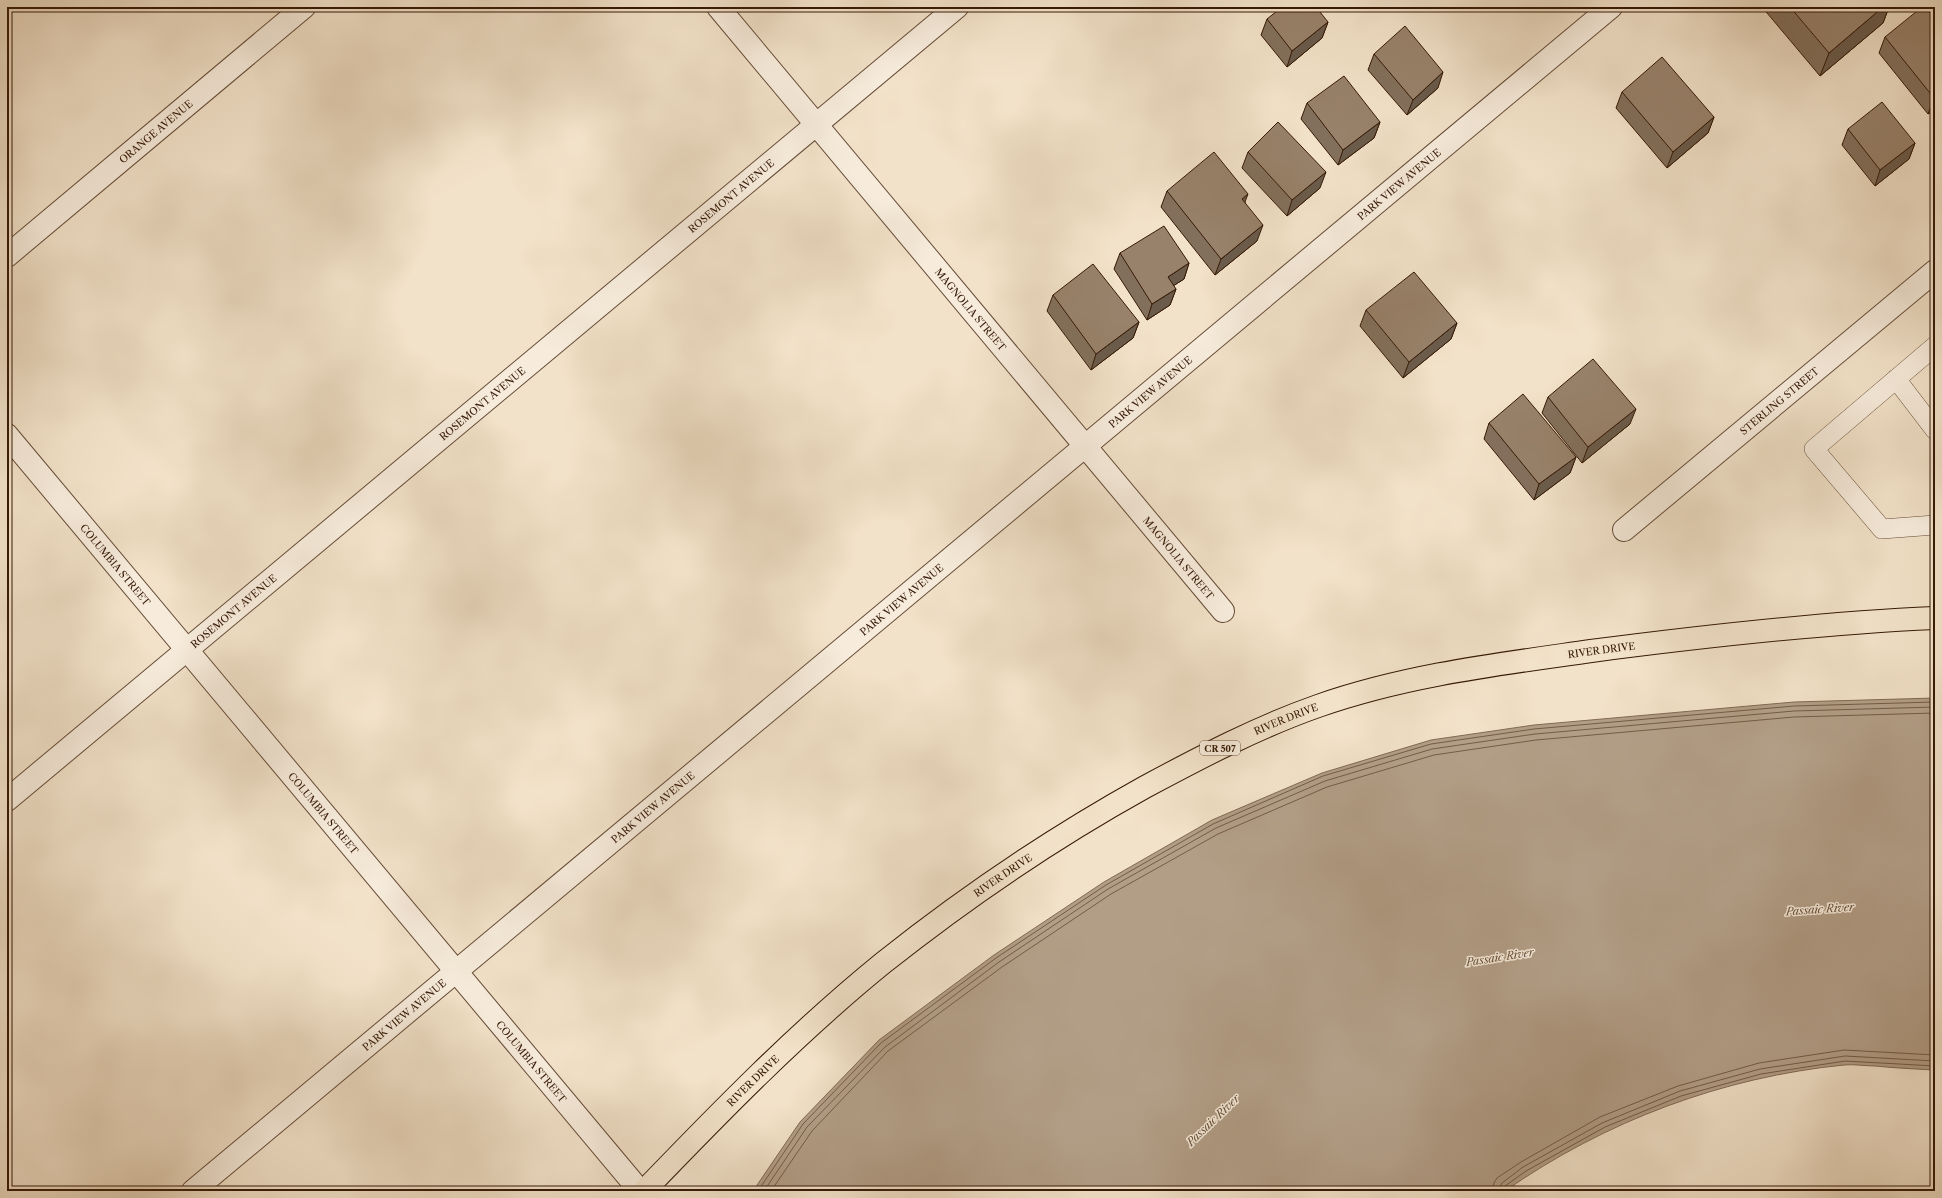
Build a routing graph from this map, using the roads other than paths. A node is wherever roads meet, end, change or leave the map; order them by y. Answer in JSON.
{"nodes":[{"id":1,"x":304,"y":7,"type":"edge"},
{"id":2,"x":718,"y":7,"type":"edge"},
{"id":3,"x":957,"y":7,"type":"edge"},
{"id":4,"x":1611,"y":7,"type":"edge"},
{"id":5,"x":816,"y":125,"type":"junction"},
{"id":6,"x":7,"y":256,"type":"edge"},
{"id":7,"x":1935,"y":271,"type":"edge"},
{"id":8,"x":1935,"y":346,"type":"edge"},
{"id":9,"x":1896,"y":379,"type":"junction"},
{"id":10,"x":1935,"y":430,"type":"edge"},
{"id":11,"x":7,"y":435,"type":"edge"},
{"id":12,"x":1085,"y":446,"type":"junction"},
{"id":13,"x":1935,"y":525,"type":"edge"},
{"id":14,"x":1624,"y":530,"type":"dead end"},
{"id":15,"x":1223,"y":611,"type":"dead end"},
{"id":16,"x":1935,"y":618,"type":"edge"},
{"id":17,"x":187,"y":650,"type":"junction"},
{"id":18,"x":7,"y":800,"type":"edge"},
{"id":19,"x":456,"y":971,"type":"junction"},
{"id":20,"x":193,"y":1191,"type":"edge"},
{"id":21,"x":640,"y":1191,"type":"edge"},
{"id":22,"x":644,"y":1191,"type":"edge"}],
"edges":[{"from":1,"to":6,"type":"street","name":"ORANGE AVENUE"},
{"from":2,"to":5,"type":"street","name":"MAGNOLIA STREET"},
{"from":3,"to":5,"type":"street","name":"ROSEMONT AVENUE"},
{"from":4,"to":12,"type":"street","name":"PARK VIEW AVENUE"},
{"from":5,"to":12,"type":"street","name":"MAGNOLIA STREET"},
{"from":5,"to":17,"type":"street","name":"ROSEMONT AVENUE"},
{"from":7,"to":14,"type":"street","name":"STERLING STREET"},
{"from":8,"to":9,"type":"lane"},
{"from":9,"to":10,"type":"lane"},
{"from":9,"to":13,"type":"lane"},
{"from":11,"to":17,"type":"street","name":"COLUMBIA STREET"},
{"from":12,"to":15,"type":"street","name":"MAGNOLIA STREET"},
{"from":12,"to":19,"type":"street","name":"PARK VIEW AVENUE"},
{"from":16,"to":22,"type":"main road","name":"RIVER DRIVE","number":"CR 507"},
{"from":17,"to":18,"type":"street","name":"ROSEMONT AVENUE"},
{"from":17,"to":19,"type":"street","name":"COLUMBIA STREET"},
{"from":19,"to":20,"type":"street","name":"PARK VIEW AVENUE"},
{"from":19,"to":21,"type":"street","name":"COLUMBIA STREET"}]}
